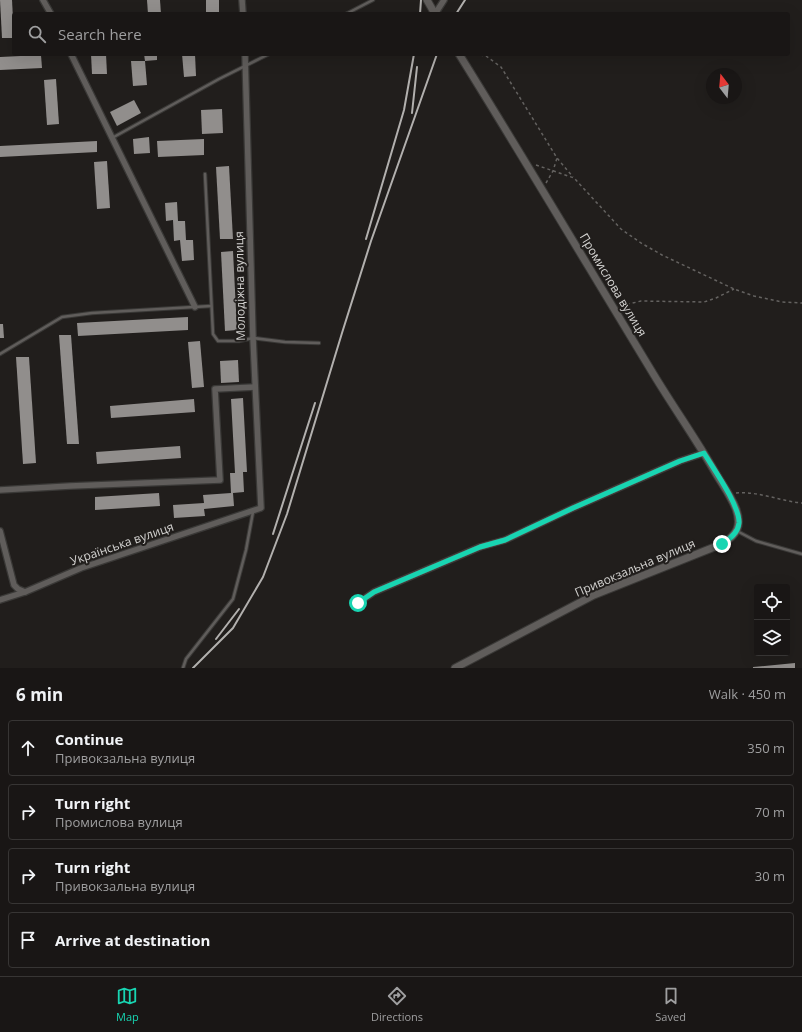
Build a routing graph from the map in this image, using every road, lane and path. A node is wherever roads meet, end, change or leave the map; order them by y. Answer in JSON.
{"nodes":[{"id":1,"x":43,"y":0,"type":"edge"},
{"id":2,"x":242,"y":0,"type":"edge"},
{"id":3,"x":373,"y":0,"type":"edge"},
{"id":4,"x":427,"y":0,"type":"edge"},
{"id":5,"x":444,"y":0,"type":"edge"},
{"id":6,"x":50,"y":12,"type":"edge"},
{"id":7,"x":243,"y":12,"type":"edge"},
{"id":8,"x":350,"y":12,"type":"edge"},
{"id":9,"x":435,"y":12,"type":"edge"},
{"id":10,"x":437,"y":12,"type":"edge"},
{"id":11,"x":72,"y":56,"type":"edge"},
{"id":12,"x":246,"y":56,"type":"edge"},
{"id":13,"x":265,"y":56,"type":"edge"},
{"id":14,"x":460,"y":56,"type":"edge"},
{"id":15,"x":486,"y":56,"type":"edge"},
{"id":16,"x":246,"y":66,"type":"junction"},
{"id":17,"x":112,"y":138,"type":"junction"},
{"id":18,"x":557,"y":158,"type":"junction"},
{"id":19,"x":525,"y":161,"type":"junction"},
{"id":20,"x":553,"y":171,"type":"junction"},
{"id":21,"x":205,"y":174,"type":"dead end"},
{"id":22,"x":574,"y":178,"type":"junction"},
{"id":23,"x":542,"y":190,"type":"junction"},
{"id":24,"x":734,"y":289,"type":"junction"},
{"id":25,"x":802,"y":302,"type":"edge"},
{"id":26,"x":211,"y":306,"type":"junction"},
{"id":27,"x":195,"y":307,"type":"junction"},
{"id":28,"x":613,"y":307,"type":"junction"},
{"id":29,"x":252,"y":338,"type":"junction"},
{"id":30,"x":319,"y":343,"type":"dead end"},
{"id":31,"x":0,"y":354,"type":"edge"},
{"id":32,"x":255,"y":387,"type":"junction"},
{"id":33,"x":704,"y":453,"type":"junction"},
{"id":34,"x":0,"y":490,"type":"edge"},
{"id":35,"x":729,"y":494,"type":"junction"},
{"id":36,"x":802,"y":503,"type":"edge"},
{"id":37,"x":253,"y":512,"type":"junction"},
{"id":38,"x":0,"y":531,"type":"edge"},
{"id":39,"x":737,"y":531,"type":"junction"},
{"id":40,"x":802,"y":554,"type":"edge"},
{"id":41,"x":25,"y":592,"type":"junction"},
{"id":42,"x":0,"y":600,"type":"edge"},
{"id":43,"x":358,"y":603,"type":"dead end"},
{"id":44,"x":183,"y":668,"type":"edge"},
{"id":45,"x":455,"y":668,"type":"edge"}],
"edges":[{"from":1,"to":6,"type":"street"},
{"from":2,"to":7,"type":"street"},
{"from":3,"to":8,"type":"lane"},
{"from":4,"to":9,"type":"street"},
{"from":5,"to":10,"type":"street"},
{"from":11,"to":17,"type":"street"},
{"from":12,"to":16,"type":"street","name":"Молодіжна вулиця"},
{"from":13,"to":16,"type":"lane"},
{"from":14,"to":19,"type":"street","name":"Промислова вулиця"},
{"from":15,"to":18,"type":"path"},
{"from":16,"to":17,"type":"lane"},
{"from":16,"to":29,"type":"street","name":"Молодіжна вулиця"},
{"from":17,"to":27,"type":"street"},
{"from":18,"to":20,"type":"path"},
{"from":18,"to":22,"type":"path"},
{"from":19,"to":20,"type":"path"},
{"from":19,"to":23,"type":"street","name":"Промислова вулиця"},
{"from":20,"to":22,"type":"path"},
{"from":20,"to":23,"type":"path"},
{"from":21,"to":26,"type":"lane"},
{"from":22,"to":24,"type":"path"},
{"from":23,"to":28,"type":"street","name":"Промислова вулиця"},
{"from":24,"to":25,"type":"path"},
{"from":24,"to":28,"type":"path"},
{"from":26,"to":27,"type":"lane"},
{"from":26,"to":29,"type":"lane"},
{"from":27,"to":31,"type":"lane"},
{"from":28,"to":33,"type":"street","name":"Промислова вулиця"},
{"from":29,"to":30,"type":"lane"},
{"from":29,"to":32,"type":"street","name":"Молодіжна вулиця"},
{"from":32,"to":34,"type":"street"},
{"from":32,"to":37,"type":"street","name":"Молодіжна вулиця"},
{"from":33,"to":35,"type":"street","name":"Промислова вулиця"},
{"from":33,"to":43,"type":"street"},
{"from":35,"to":36,"type":"path"},
{"from":35,"to":39,"type":"street","name":"Промислова вулиця"},
{"from":37,"to":41,"type":"street","name":"Українська вулиця"},
{"from":37,"to":44,"type":"lane"},
{"from":38,"to":41,"type":"street"},
{"from":39,"to":40,"type":"lane"},
{"from":39,"to":45,"type":"street","name":"Привокзальна вулиця"},
{"from":41,"to":42,"type":"street","name":"Українська вулиця"}]}
